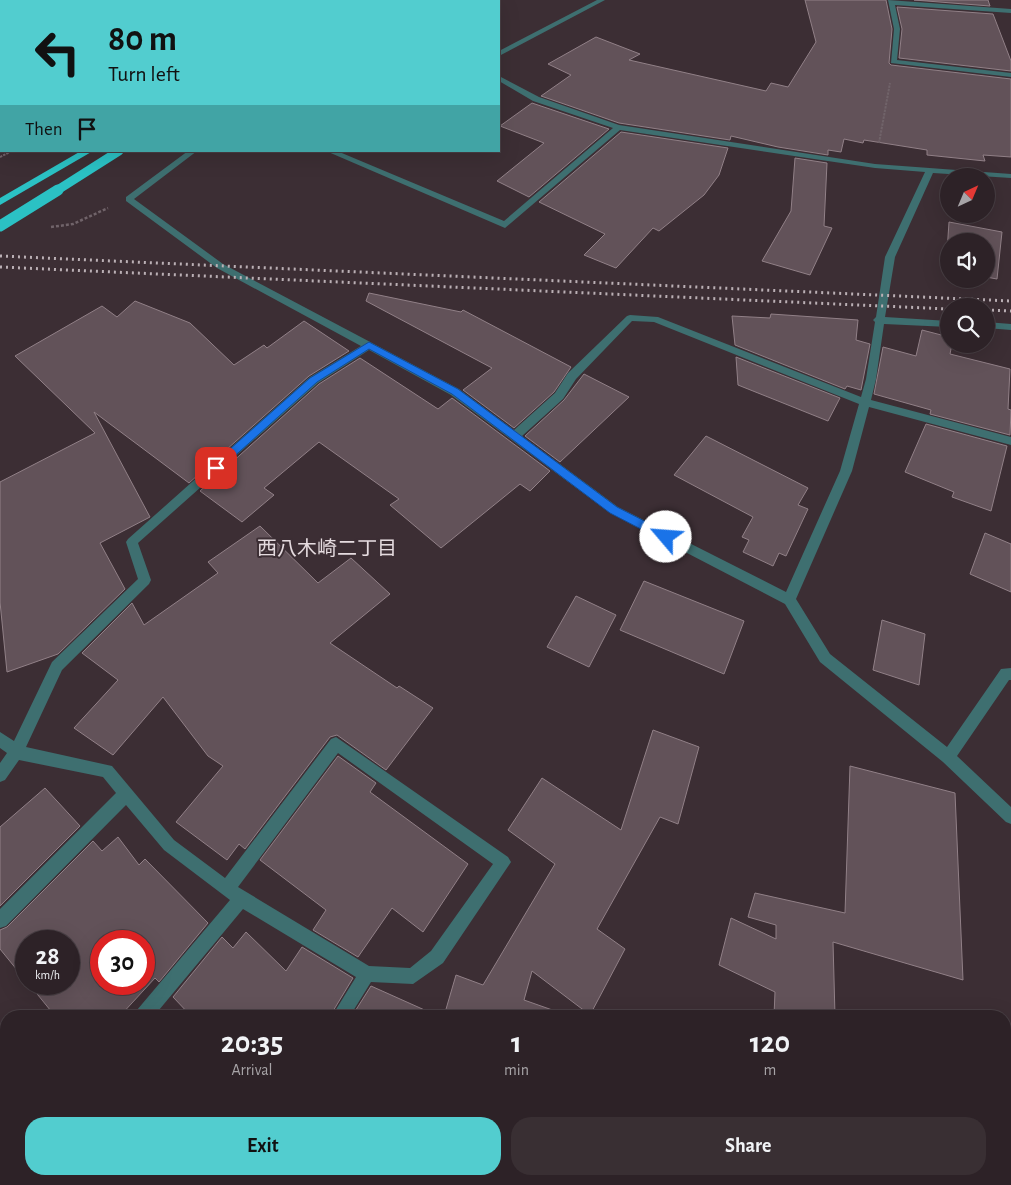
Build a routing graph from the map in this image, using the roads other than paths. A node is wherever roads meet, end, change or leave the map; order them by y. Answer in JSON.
{"nodes":[{"id":1,"x":602,"y":0,"type":"edge"},
{"id":2,"x":989,"y":0,"type":"edge"},
{"id":3,"x":891,"y":2,"type":"edge"},
{"id":4,"x":994,"y":10,"type":"junction"},
{"id":5,"x":1011,"y":11,"type":"edge"},
{"id":6,"x":500,"y":53,"type":"edge"},
{"id":7,"x":1011,"y":75,"type":"edge"},
{"id":8,"x":500,"y":79,"type":"edge"},
{"id":9,"x":618,"y":127,"type":"junction"},
{"id":10,"x":86,"y":152,"type":"edge"},
{"id":11,"x":118,"y":152,"type":"edge"},
{"id":12,"x":192,"y":152,"type":"edge"},
{"id":13,"x":332,"y":152,"type":"edge"},
{"id":14,"x":930,"y":171,"type":"junction"},
{"id":15,"x":1011,"y":176,"type":"edge"},
{"id":16,"x":0,"y":202,"type":"edge"},
{"id":17,"x":0,"y":226,"type":"edge"},
{"id":18,"x":878,"y":320,"type":"junction"},
{"id":19,"x":940,"y":323,"type":"edge"},
{"id":20,"x":995,"y":326,"type":"edge"},
{"id":21,"x":1011,"y":327,"type":"edge"},
{"id":22,"x":369,"y":345,"type":"junction"},
{"id":23,"x":864,"y":402,"type":"junction"},
{"id":24,"x":515,"y":436,"type":"junction"},
{"id":25,"x":1011,"y":441,"type":"edge"},
{"id":26,"x":789,"y":600,"type":"junction"},
{"id":27,"x":1011,"y":674,"type":"edge"},
{"id":28,"x":0,"y":739,"type":"edge"},
{"id":29,"x":16,"y":752,"type":"junction"},
{"id":30,"x":948,"y":758,"type":"junction"},
{"id":31,"x":0,"y":774,"type":"edge"},
{"id":32,"x":126,"y":794,"type":"junction"},
{"id":33,"x":1011,"y":818,"type":"edge"},
{"id":34,"x":227,"y":888,"type":"junction"},
{"id":35,"x":242,"y":899,"type":"junction"},
{"id":36,"x":0,"y":920,"type":"edge"},
{"id":37,"x":367,"y":974,"type":"junction"},
{"id":38,"x":148,"y":1010,"type":"edge"},
{"id":39,"x":344,"y":1010,"type":"edge"}],
"edges":[{"from":1,"to":6,"type":"street"},
{"from":2,"to":4,"type":"street"},
{"from":3,"to":4,"type":"street"},
{"from":3,"to":7,"type":"street"},
{"from":4,"to":5,"type":"street"},
{"from":8,"to":9,"type":"street"},
{"from":9,"to":13,"type":"street"},
{"from":9,"to":14,"type":"street"},
{"from":10,"to":16,"type":"highway"},
{"from":11,"to":17,"type":"highway","bridge":true},
{"from":12,"to":22,"type":"street"},
{"from":14,"to":15,"type":"street"},
{"from":14,"to":18,"type":"street"},
{"from":18,"to":19,"type":"street"},
{"from":18,"to":23,"type":"street"},
{"from":20,"to":21,"type":"street"},
{"from":22,"to":24,"type":"street"},
{"from":22,"to":29,"type":"street"},
{"from":23,"to":24,"type":"street"},
{"from":23,"to":25,"type":"street"},
{"from":23,"to":26,"type":"street"},
{"from":24,"to":26,"type":"street"},
{"from":26,"to":30,"type":"street"},
{"from":27,"to":30,"type":"street"},
{"from":28,"to":29,"type":"street"},
{"from":29,"to":31,"type":"street"},
{"from":29,"to":32,"type":"street"},
{"from":30,"to":33,"type":"street"},
{"from":32,"to":34,"type":"street"},
{"from":32,"to":36,"type":"street"},
{"from":34,"to":35,"type":"street"},
{"from":34,"to":37,"type":"street"},
{"from":35,"to":37,"type":"street"},
{"from":35,"to":38,"type":"street"},
{"from":37,"to":39,"type":"street"}]}
